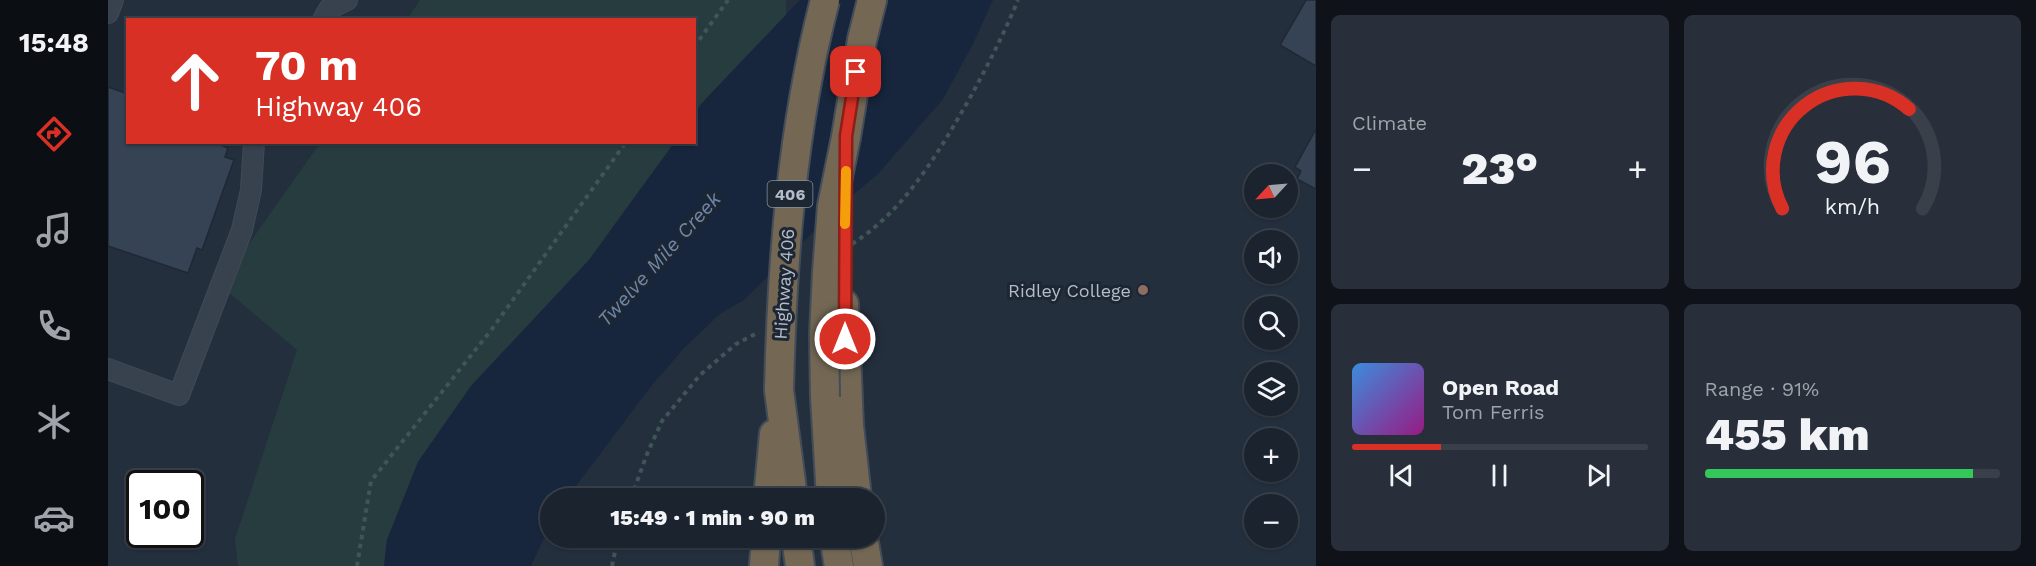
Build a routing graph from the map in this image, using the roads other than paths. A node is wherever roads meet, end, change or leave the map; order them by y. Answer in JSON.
{"nodes":[{"id":1,"x":113,"y":0,"type":"edge"},
{"id":2,"x":347,"y":0,"type":"edge"},
{"id":3,"x":825,"y":0,"type":"edge"},
{"id":4,"x":872,"y":0,"type":"edge"},
{"id":5,"x":108,"y":13,"type":"edge"},
{"id":6,"x":323,"y":18,"type":"edge"},
{"id":7,"x":846,"y":136,"type":"junction"},
{"id":8,"x":254,"y":144,"type":"edge"},
{"id":9,"x":108,"y":369,"type":"edge"},
{"id":10,"x":779,"y":390,"type":"junction"},
{"id":11,"x":769,"y":488,"type":"edge"},
{"id":12,"x":792,"y":488,"type":"edge"},
{"id":13,"x":830,"y":488,"type":"edge"},
{"id":14,"x":856,"y":488,"type":"edge"},
{"id":15,"x":765,"y":548,"type":"edge"},
{"id":16,"x":798,"y":548,"type":"edge"},
{"id":17,"x":836,"y":548,"type":"edge"},
{"id":18,"x":865,"y":548,"type":"edge"},
{"id":19,"x":764,"y":566,"type":"edge"},
{"id":20,"x":800,"y":566,"type":"edge"},
{"id":21,"x":838,"y":566,"type":"edge"},
{"id":22,"x":868,"y":566,"type":"edge"}],
"edges":[{"from":1,"to":5,"type":"lane"},
{"from":2,"to":6,"type":"lane"},
{"from":3,"to":10,"type":"highway","name":"Highway 406","number":"406","bridge":true},
{"from":4,"to":7,"type":"highway","number":"406"},
{"from":7,"to":13,"type":"highway","number":"406","bridge":true},
{"from":7,"to":14,"type":"highway","bridge":true},
{"from":8,"to":9,"type":"lane"},
{"from":10,"to":11,"type":"highway"},
{"from":10,"to":12,"type":"highway","name":"Highway 406","number":"406"},
{"from":15,"to":19,"type":"highway"},
{"from":16,"to":20,"type":"highway"},
{"from":17,"to":21,"type":"highway"},
{"from":18,"to":22,"type":"highway"}]}
